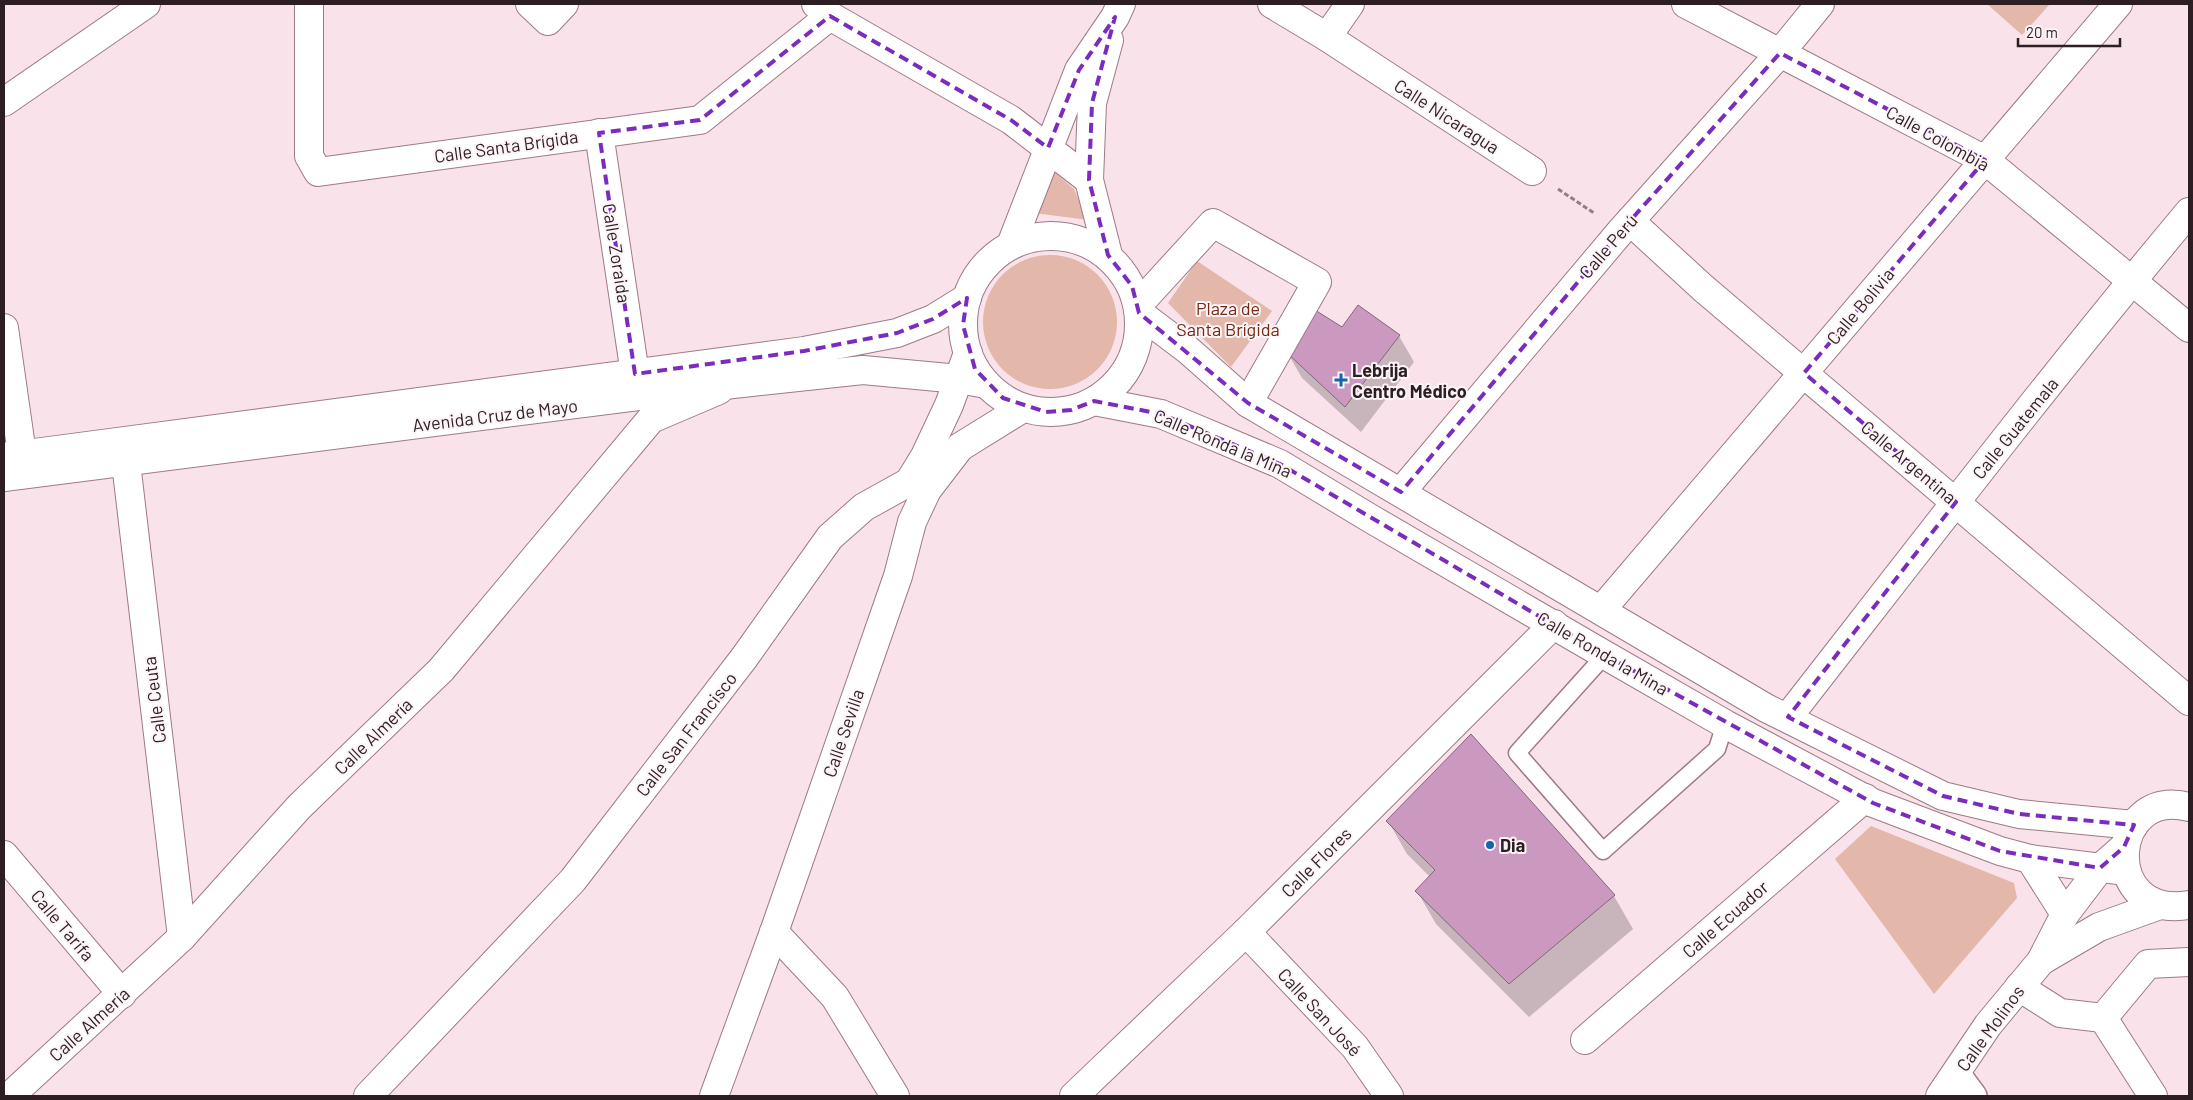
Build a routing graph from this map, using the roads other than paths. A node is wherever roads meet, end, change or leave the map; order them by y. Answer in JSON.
{"nodes":[{"id":1,"x":146,"y":4,"type":"edge"},
{"id":2,"x":309,"y":4,"type":"edge"},
{"id":3,"x":1272,"y":4,"type":"edge"},
{"id":4,"x":1350,"y":4,"type":"edge"},
{"id":5,"x":1686,"y":4,"type":"edge"},
{"id":6,"x":1820,"y":4,"type":"edge"},
{"id":7,"x":2118,"y":4,"type":"edge"},
{"id":8,"x":823,"y":10,"type":"edge"},
{"id":9,"x":1118,"y":10,"type":"edge"},
{"id":10,"x":1327,"y":37,"type":"junction"},
{"id":11,"x":1780,"y":53,"type":"junction"},
{"id":12,"x":4,"y":102,"type":"edge"},
{"id":13,"x":599,"y":133,"type":"junction"},
{"id":14,"x":1048,"y":148,"type":"junction"},
{"id":15,"x":1985,"y":160,"type":"junction"},
{"id":16,"x":1532,"y":171,"type":"road end"},
{"id":17,"x":1089,"y":180,"type":"junction"},
{"id":18,"x":2189,"y":212,"type":"edge"},
{"id":19,"x":1625,"y":226,"type":"junction"},
{"id":20,"x":1011,"y":245,"type":"junction"},
{"id":21,"x":1108,"y":255,"type":"junction"},
{"id":22,"x":2132,"y":280,"type":"junction"},
{"id":23,"x":967,"y":298,"type":"junction"},
{"id":24,"x":1139,"y":309,"type":"junction"},
{"id":25,"x":4,"y":328,"type":"edge"},
{"id":26,"x":2189,"y":328,"type":"edge"},
{"id":27,"x":968,"y":353,"type":"junction"},
{"id":28,"x":1804,"y":373,"type":"junction"},
{"id":29,"x":635,"y":374,"type":"junction"},
{"id":30,"x":958,"y":379,"type":"junction"},
{"id":31,"x":733,"y":384,"type":"junction"},
{"id":32,"x":986,"y":384,"type":"junction"},
{"id":33,"x":1094,"y":401,"type":"junction"},
{"id":34,"x":1248,"y":403,"type":"junction"},
{"id":35,"x":1023,"y":408,"type":"junction"},
{"id":36,"x":13,"y":456,"type":"edge"},
{"id":37,"x":126,"y":463,"type":"junction"},
{"id":38,"x":4,"y":477,"type":"edge"},
{"id":39,"x":1401,"y":492,"type":"junction"},
{"id":40,"x":1956,"y":502,"type":"junction"},
{"id":41,"x":1602,"y":610,"type":"junction"},
{"id":42,"x":1554,"y":624,"type":"junction"},
{"id":43,"x":1605,"y":656,"type":"junction"},
{"id":44,"x":2189,"y":701,"type":"edge"},
{"id":45,"x":1788,"y":717,"type":"junction"},
{"id":46,"x":1726,"y":724,"type":"junction"},
{"id":47,"x":1865,"y":798,"type":"junction"},
{"id":48,"x":2186,"y":799,"type":"edge"},
{"id":49,"x":2121,"y":853,"type":"junction"},
{"id":50,"x":4,"y":855,"type":"edge"},
{"id":51,"x":2030,"y":859,"type":"junction"},
{"id":52,"x":2160,"y":905,"type":"junction"},
{"id":53,"x":2189,"y":905,"type":"edge"},
{"id":54,"x":2065,"y":914,"type":"junction"},
{"id":55,"x":774,"y":932,"type":"junction"},
{"id":56,"x":1246,"y":932,"type":"junction"},
{"id":57,"x":182,"y":937,"type":"junction"},
{"id":58,"x":2041,"y":962,"type":"junction"},
{"id":59,"x":2189,"y":962,"type":"edge"},
{"id":60,"x":2019,"y":987,"type":"junction"},
{"id":61,"x":122,"y":994,"type":"junction"},
{"id":62,"x":2103,"y":1018,"type":"junction"},
{"id":63,"x":1585,"y":1040,"type":"dead end"},
{"id":64,"x":1957,"y":1072,"type":"junction"},
{"id":65,"x":10,"y":1096,"type":"edge"},
{"id":66,"x":368,"y":1096,"type":"edge"},
{"id":67,"x":714,"y":1096,"type":"edge"},
{"id":68,"x":896,"y":1096,"type":"edge"},
{"id":69,"x":1074,"y":1096,"type":"edge"},
{"id":70,"x":1389,"y":1096,"type":"edge"},
{"id":71,"x":1940,"y":1096,"type":"edge"},
{"id":72,"x":1974,"y":1096,"type":"edge"},
{"id":73,"x":2152,"y":1096,"type":"edge"}],
"edges":[{"from":1,"to":12,"type":"street"},
{"from":2,"to":13,"type":"street","name":"Calle Santa Brígida"},
{"from":3,"to":10,"type":"street","name":"Calle Nicaragua"},
{"from":4,"to":10,"type":"street"},
{"from":5,"to":11,"type":"street","name":"Calle Colombia"},
{"from":6,"to":11,"type":"street","name":"Calle Perú"},
{"from":7,"to":15,"type":"street","name":"Calle Bolivia"},
{"from":8,"to":13,"type":"street","name":"Calle Santa Brígida"},
{"from":8,"to":14,"type":"street"},
{"from":9,"to":14,"type":"street"},
{"from":9,"to":17,"type":"street"},
{"from":10,"to":16,"type":"street","name":"Calle Nicaragua"},
{"from":11,"to":15,"type":"street","name":"Calle Colombia"},
{"from":11,"to":19,"type":"street","name":"Calle Perú"},
{"from":13,"to":29,"type":"street","name":"Calle Zoraida"},
{"from":14,"to":17,"type":"street"},
{"from":14,"to":20,"type":"street"},
{"from":15,"to":22,"type":"street","name":"Calle Colombia"},
{"from":15,"to":28,"type":"street","name":"Calle Bolivia"},
{"from":17,"to":21,"type":"street"},
{"from":18,"to":22,"type":"street","name":"Calle Guatemala"},
{"from":19,"to":28,"type":"street","name":"Calle Argentina"},
{"from":19,"to":39,"type":"street","name":"Calle Perú"},
{"from":20,"to":21,"type":"street"},
{"from":20,"to":23,"type":"street"},
{"from":21,"to":24,"type":"street"},
{"from":22,"to":26,"type":"street","name":"Calle Colombia"},
{"from":22,"to":40,"type":"street","name":"Calle Guatemala"},
{"from":23,"to":27,"type":"street"},
{"from":23,"to":29,"type":"street","name":"Avenida Cruz de Mayo"},
{"from":24,"to":33,"type":"street"},
{"from":24,"to":34,"type":"street","name":"Calle Ronda la Mina"},
{"from":24,"to":34,"type":"street"},
{"from":25,"to":36,"type":"street"},
{"from":27,"to":30,"type":"street","name":"Calle San Francisco"},
{"from":27,"to":32,"type":"street"},
{"from":28,"to":40,"type":"street","name":"Calle Argentina"},
{"from":28,"to":41,"type":"street","name":"Calle Bolivia"},
{"from":29,"to":36,"type":"street","name":"Avenida Cruz de Mayo"},
{"from":30,"to":31,"type":"street","name":"Avenida Cruz de Mayo"},
{"from":30,"to":32,"type":"street","name":"Avenida Cruz de Mayo"},
{"from":30,"to":66,"type":"street","name":"Calle San Francisco"},
{"from":31,"to":37,"type":"street","name":"Avenida Cruz de Mayo"},
{"from":31,"to":57,"type":"street","name":"Calle Almería"},
{"from":32,"to":35,"type":"street"},
{"from":33,"to":35,"type":"street"},
{"from":33,"to":42,"type":"street","name":"Calle Ronda la Mina"},
{"from":34,"to":39,"type":"street","name":"Calle Ronda la Mina"},
{"from":35,"to":55,"type":"street","name":"Calle Sevilla"},
{"from":37,"to":38,"type":"street","name":"Avenida Cruz de Mayo"},
{"from":37,"to":57,"type":"street","name":"Calle Ceuta"},
{"from":39,"to":41,"type":"street","name":"Calle Ronda la Mina"},
{"from":40,"to":44,"type":"street","name":"Calle Argentina"},
{"from":40,"to":45,"type":"street","name":"Calle Guatemala"},
{"from":41,"to":45,"type":"street","name":"Calle Ronda la Mina"},
{"from":42,"to":43,"type":"street","name":"Calle Ronda la Mina"},
{"from":42,"to":56,"type":"street","name":"Calle Flores"},
{"from":43,"to":46,"type":"street","name":"Calle Ronda la Mina"},
{"from":43,"to":46,"type":"lane"},
{"from":45,"to":49,"type":"street","name":"Calle Ronda la Mina"},
{"from":46,"to":47,"type":"street","name":"Calle Ronda la Mina"},
{"from":47,"to":51,"type":"street","name":"Calle Ronda la Mina"},
{"from":47,"to":63,"type":"street","name":"Calle Ecuador"},
{"from":48,"to":49,"type":"street","name":"Calle Molinos"},
{"from":49,"to":51,"type":"street","name":"Calle Ronda la Mina"},
{"from":49,"to":52,"type":"street"},
{"from":49,"to":54,"type":"street","name":"Calle Molinos"},
{"from":50,"to":61,"type":"street","name":"Calle Tarifa"},
{"from":51,"to":54,"type":"street"},
{"from":52,"to":53,"type":"street"},
{"from":52,"to":58,"type":"street","name":"Calle Molinos"},
{"from":54,"to":58,"type":"street","name":"Calle Molinos"},
{"from":55,"to":67,"type":"street","name":"Calle Sevilla"},
{"from":55,"to":68,"type":"street"},
{"from":56,"to":69,"type":"street","name":"Calle Flores"},
{"from":56,"to":70,"type":"street","name":"Calle San José"},
{"from":57,"to":61,"type":"street","name":"Calle Almería"},
{"from":58,"to":60,"type":"street","name":"Calle Molinos"},
{"from":59,"to":62,"type":"street"},
{"from":60,"to":62,"type":"street"},
{"from":60,"to":64,"type":"street","name":"Calle Molinos"},
{"from":61,"to":65,"type":"street","name":"Calle Almería"},
{"from":62,"to":73,"type":"street"},
{"from":64,"to":71,"type":"street","name":"Calle Molinos"},
{"from":64,"to":72,"type":"street"}]}
